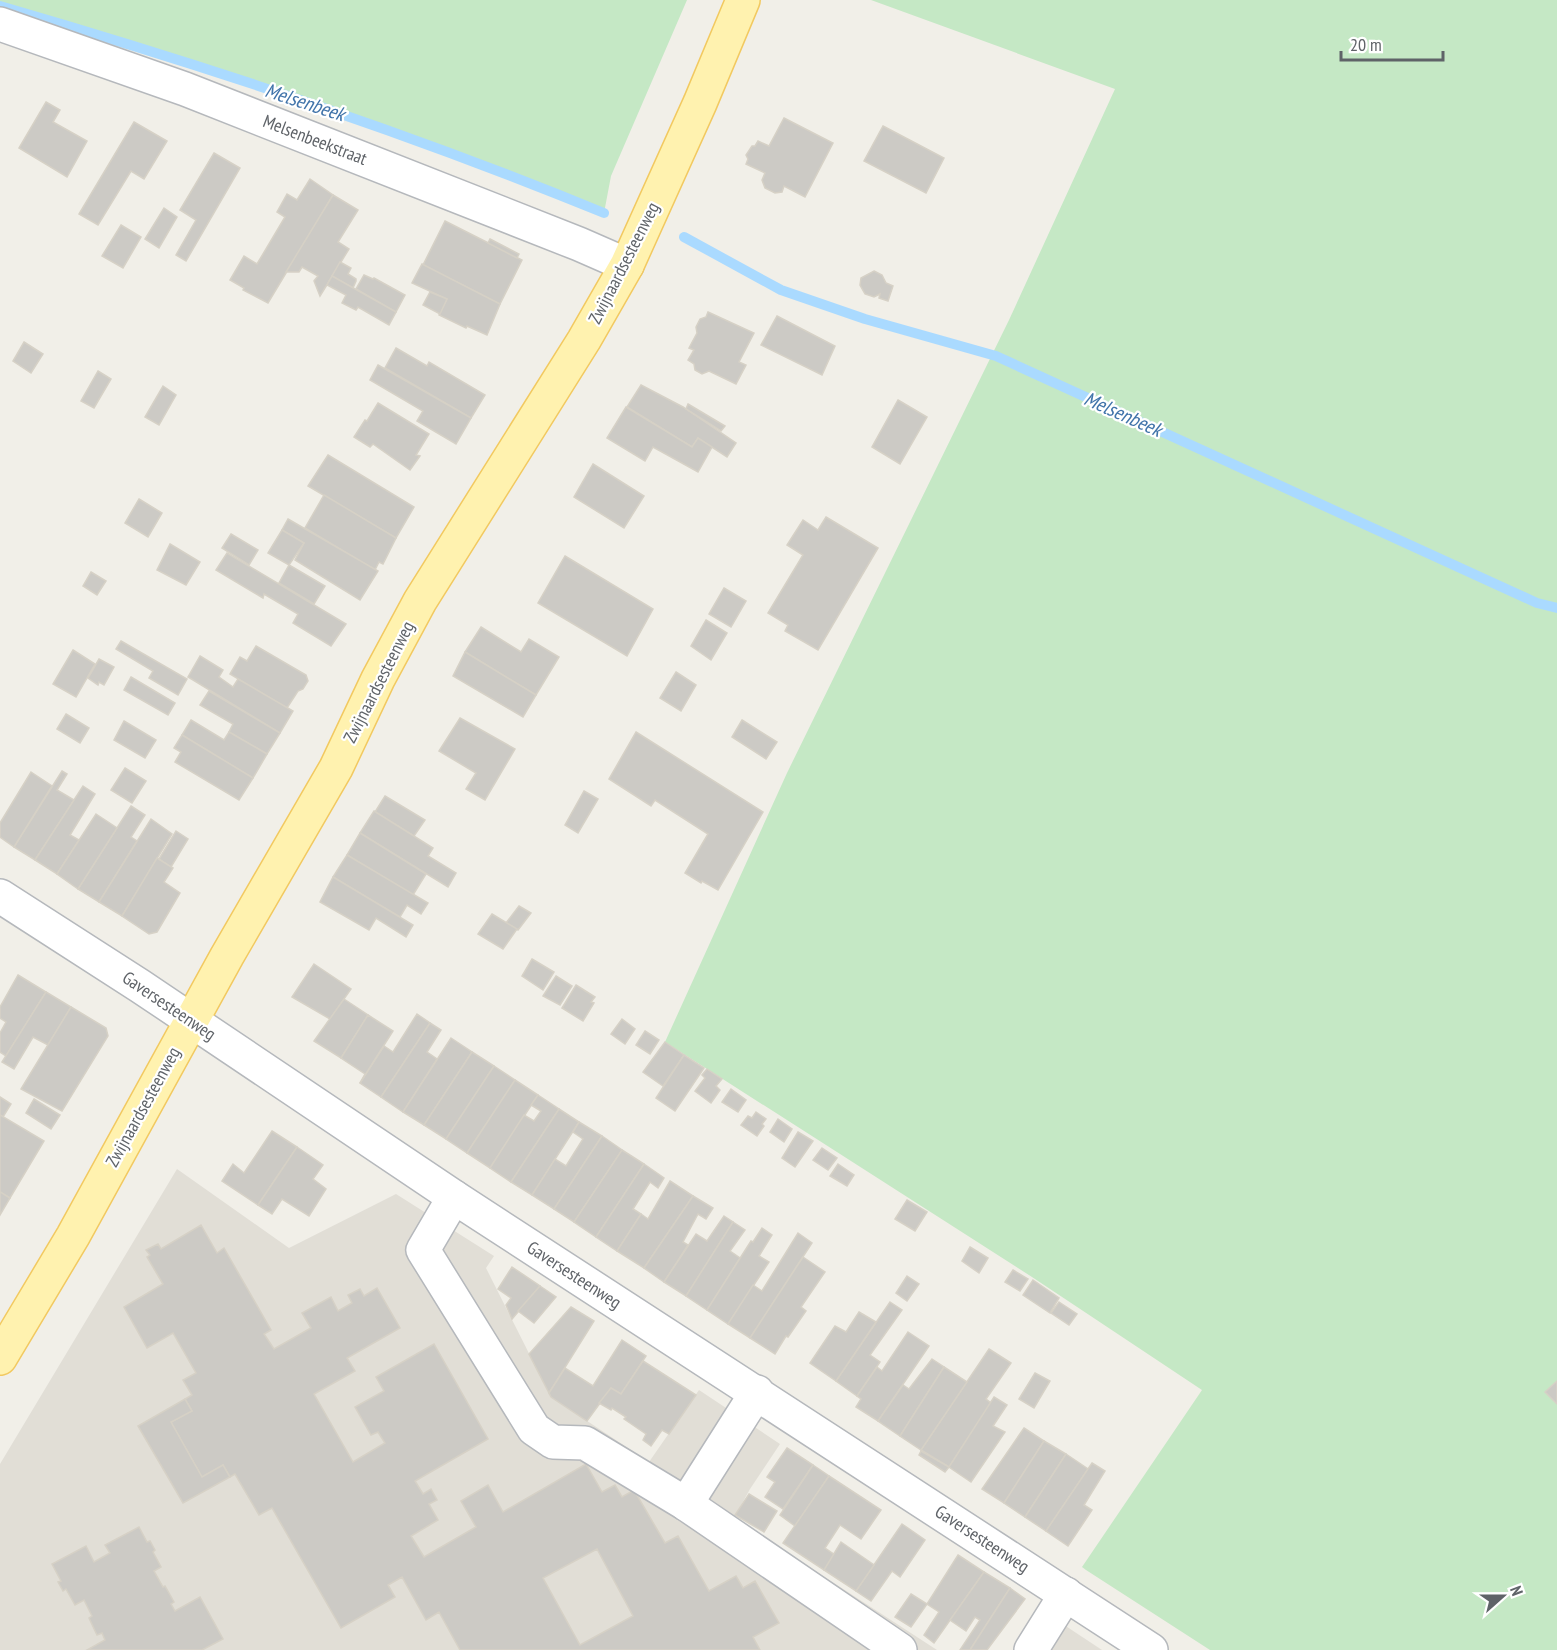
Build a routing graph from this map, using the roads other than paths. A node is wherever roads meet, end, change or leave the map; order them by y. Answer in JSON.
{"nodes":[{"id":1,"x":743,"y":0,"type":"edge"},
{"id":2,"x":0,"y":24,"type":"edge"},
{"id":3,"x":627,"y":266,"type":"junction"},
{"id":4,"x":0,"y":896,"type":"edge"},
{"id":5,"x":191,"y":1021,"type":"junction"},
{"id":6,"x":454,"y":1197,"type":"junction"},
{"id":7,"x":0,"y":1358,"type":"edge"},
{"id":8,"x":757,"y":1392,"type":"junction"},
{"id":9,"x":686,"y":1504,"type":"junction"},
{"id":10,"x":1066,"y":1594,"type":"junction"},
{"id":11,"x":900,"y":1650,"type":"edge"},
{"id":12,"x":1031,"y":1650,"type":"edge"},
{"id":13,"x":1151,"y":1650,"type":"edge"}],
"edges":[{"from":1,"to":3,"type":"main road","name":"Zwijnaardsesteenweg"},
{"from":2,"to":3,"type":"street","name":"Melsenbeekstraat"},
{"from":3,"to":5,"type":"main road","name":"Zwijnaardsesteenweg"},
{"from":4,"to":5,"type":"street","name":"Gaversesteenweg"},
{"from":5,"to":6,"type":"street","name":"Gaversesteenweg"},
{"from":5,"to":7,"type":"main road","name":"Zwijnaardsesteenweg"},
{"from":6,"to":8,"type":"street","name":"Gaversesteenweg"},
{"from":6,"to":9,"type":"street"},
{"from":8,"to":9,"type":"street"},
{"from":8,"to":10,"type":"street","name":"Gaversesteenweg"},
{"from":9,"to":11,"type":"street"},
{"from":10,"to":12,"type":"street"},
{"from":10,"to":13,"type":"street","name":"Gaversesteenweg"}]}
